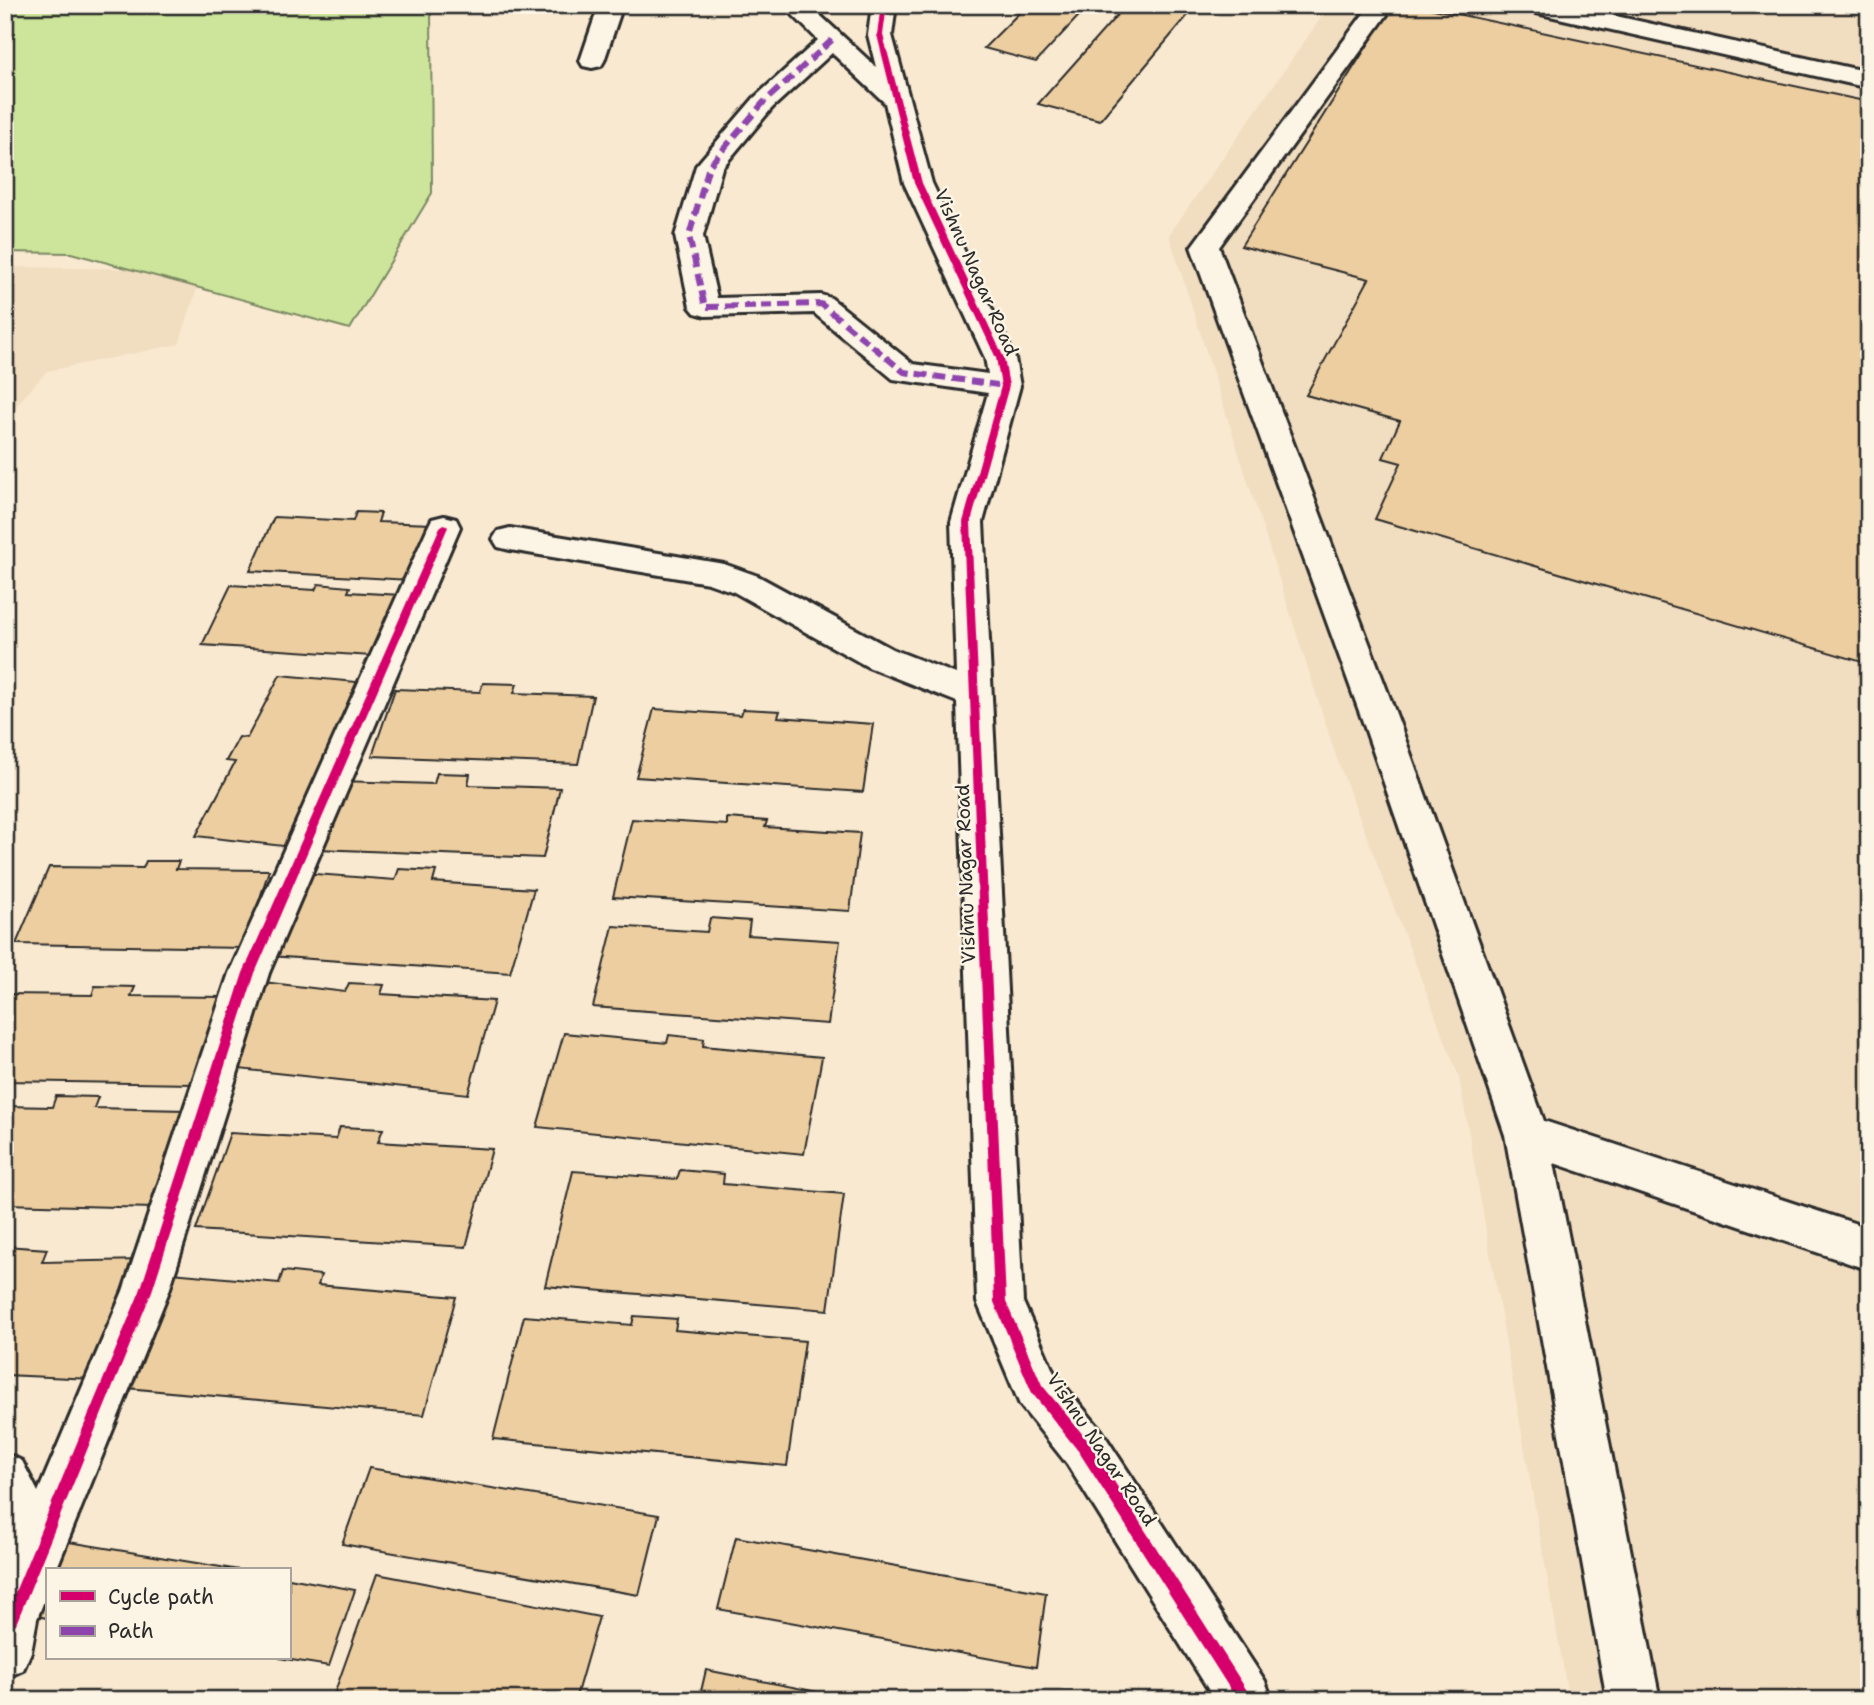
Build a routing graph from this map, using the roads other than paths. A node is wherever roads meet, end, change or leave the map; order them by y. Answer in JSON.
{"nodes":[{"id":1,"x":611,"y":5,"type":"edge"},
{"id":2,"x":795,"y":5,"type":"edge"},
{"id":3,"x":884,"y":5,"type":"edge"},
{"id":4,"x":1382,"y":5,"type":"edge"},
{"id":5,"x":1532,"y":5,"type":"edge"},
{"id":6,"x":832,"y":40,"type":"junction"},
{"id":7,"x":592,"y":61,"type":"dead end"},
{"id":8,"x":1869,"y":80,"type":"edge"},
{"id":9,"x":897,"y":101,"type":"junction"},
{"id":10,"x":1005,"y":386,"type":"junction"},
{"id":11,"x":444,"y":527,"type":"dead end"},
{"id":12,"x":510,"y":540,"type":"dead end"},
{"id":13,"x":974,"y":695,"type":"junction"},
{"id":14,"x":1527,"y":1135,"type":"junction"},
{"id":15,"x":1869,"y":1249,"type":"edge"},
{"id":16,"x":5,"y":1478,"type":"edge"},
{"id":17,"x":8,"y":1635,"type":"edge"},
{"id":18,"x":1246,"y":1700,"type":"edge"},
{"id":19,"x":1634,"y":1700,"type":"edge"}],
"edges":[{"from":1,"to":7,"type":"street"},
{"from":2,"to":6,"type":"street"},
{"from":3,"to":9,"type":"street","name":"Vishnu Nagar Road"},
{"from":4,"to":14,"type":"street"},
{"from":5,"to":8,"type":"street"},
{"from":6,"to":9,"type":"street"},
{"from":6,"to":10,"type":"street"},
{"from":9,"to":10,"type":"street","name":"Vishnu Nagar Road"},
{"from":10,"to":13,"type":"street","name":"Vishnu Nagar Road"},
{"from":11,"to":17,"type":"street"},
{"from":12,"to":13,"type":"street"},
{"from":13,"to":18,"type":"street","name":"Vishnu Nagar Road"},
{"from":14,"to":15,"type":"street"},
{"from":14,"to":19,"type":"street"},
{"from":16,"to":17,"type":"street"}]}
